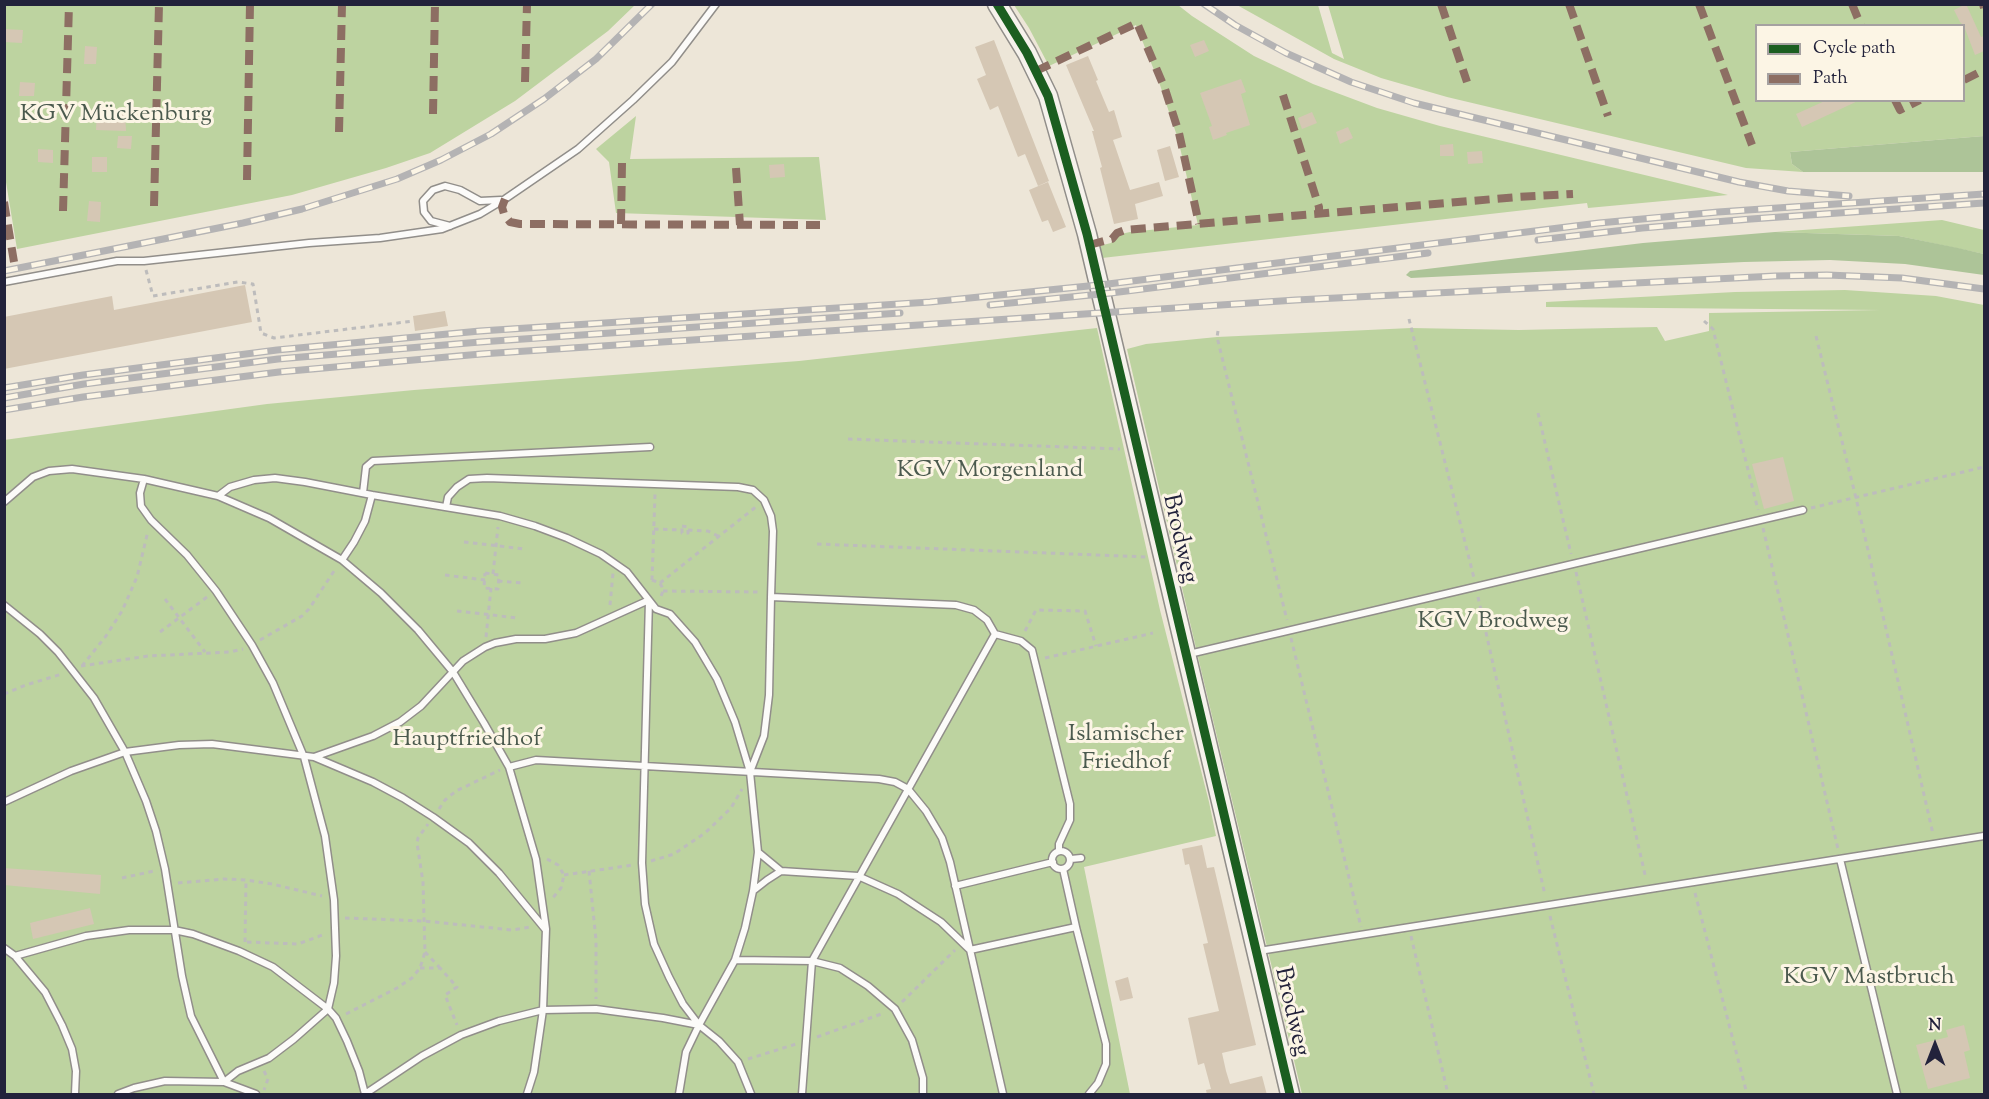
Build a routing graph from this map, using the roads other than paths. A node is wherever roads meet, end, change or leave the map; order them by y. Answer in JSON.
{"nodes":[{"id":1,"x":716,"y":4,"type":"edge"},
{"id":2,"x":997,"y":4,"type":"edge"},
{"id":3,"x":505,"y":199,"type":"junction"},
{"id":4,"x":450,"y":226,"type":"junction"},
{"id":5,"x":4,"y":282,"type":"edge"},
{"id":6,"x":650,"y":447,"type":"dead end"},
{"id":7,"x":144,"y":479,"type":"junction"},
{"id":8,"x":363,"y":493,"type":"junction"},
{"id":9,"x":372,"y":495,"type":"junction"},
{"id":10,"x":218,"y":496,"type":"junction"},
{"id":11,"x":4,"y":502,"type":"edge"},
{"id":12,"x":446,"y":507,"type":"junction"},
{"id":13,"x":1803,"y":510,"type":"road end"},
{"id":14,"x":342,"y":560,"type":"junction"},
{"id":15,"x":771,"y":595,"type":"junction"},
{"id":16,"x":649,"y":600,"type":"junction"},
{"id":17,"x":4,"y":605,"type":"edge"},
{"id":18,"x":996,"y":634,"type":"junction"},
{"id":19,"x":1185,"y":655,"type":"junction"},
{"id":20,"x":453,"y":672,"type":"junction"},
{"id":21,"x":124,"y":752,"type":"junction"},
{"id":22,"x":304,"y":757,"type":"junction"},
{"id":23,"x":314,"y":757,"type":"junction"},
{"id":24,"x":509,"y":767,"type":"junction"},
{"id":25,"x":644,"y":767,"type":"junction"},
{"id":26,"x":750,"y":772,"type":"junction"},
{"id":27,"x":908,"y":789,"type":"junction"},
{"id":28,"x":4,"y":802,"type":"edge"},
{"id":29,"x":1984,"y":836,"type":"edge"},
{"id":30,"x":1059,"y":851,"type":"junction"},
{"id":31,"x":758,"y":852,"type":"junction"},
{"id":32,"x":1082,"y":858,"type":"dead end"},
{"id":33,"x":1840,"y":858,"type":"junction"},
{"id":34,"x":1071,"y":859,"type":"junction"},
{"id":35,"x":1053,"y":862,"type":"junction"},
{"id":36,"x":1063,"y":869,"type":"junction"},
{"id":37,"x":781,"y":871,"type":"junction"},
{"id":38,"x":858,"y":876,"type":"junction"},
{"id":39,"x":955,"y":886,"type":"junction"},
{"id":40,"x":753,"y":891,"type":"junction"},
{"id":41,"x":1076,"y":927,"type":"junction"},
{"id":42,"x":546,"y":929,"type":"junction"},
{"id":43,"x":174,"y":930,"type":"junction"},
{"id":44,"x":4,"y":948,"type":"edge"},
{"id":45,"x":970,"y":950,"type":"junction"},
{"id":46,"x":1256,"y":952,"type":"junction"},
{"id":47,"x":15,"y":956,"type":"junction"},
{"id":48,"x":735,"y":960,"type":"junction"},
{"id":49,"x":812,"y":961,"type":"junction"},
{"id":50,"x":328,"y":1009,"type":"junction"},
{"id":51,"x":543,"y":1011,"type":"junction"},
{"id":52,"x":699,"y":1025,"type":"junction"},
{"id":53,"x":224,"y":1082,"type":"junction"},
{"id":54,"x":365,"y":1094,"type":"edge"},
{"id":55,"x":75,"y":1095,"type":"edge"},
{"id":56,"x":118,"y":1095,"type":"edge"},
{"id":57,"x":257,"y":1095,"type":"edge"},
{"id":58,"x":527,"y":1095,"type":"edge"},
{"id":59,"x":679,"y":1095,"type":"edge"},
{"id":60,"x":751,"y":1095,"type":"edge"},
{"id":61,"x":802,"y":1095,"type":"edge"},
{"id":62,"x":923,"y":1095,"type":"edge"},
{"id":63,"x":1003,"y":1095,"type":"edge"},
{"id":64,"x":1089,"y":1095,"type":"edge"},
{"id":65,"x":1290,"y":1095,"type":"edge"},
{"id":66,"x":1897,"y":1095,"type":"edge"}],
"edges":[{"from":1,"to":3,"type":"lane"},
{"from":2,"to":19,"type":"street","name":"Brodweg"},
{"from":3,"to":4,"type":"lane"},
{"from":3,"to":4,"type":"lane"},
{"from":4,"to":5,"type":"lane"},
{"from":6,"to":8,"type":"lane"},
{"from":7,"to":10,"type":"lane"},
{"from":7,"to":11,"type":"lane"},
{"from":7,"to":22,"type":"lane"},
{"from":8,"to":9,"type":"lane"},
{"from":8,"to":10,"type":"lane"},
{"from":9,"to":12,"type":"lane"},
{"from":9,"to":14,"type":"lane"},
{"from":10,"to":14,"type":"lane"},
{"from":12,"to":15,"type":"lane"},
{"from":12,"to":16,"type":"lane"},
{"from":13,"to":19,"type":"lane"},
{"from":14,"to":20,"type":"lane"},
{"from":15,"to":18,"type":"lane"},
{"from":15,"to":26,"type":"lane"},
{"from":16,"to":20,"type":"lane"},
{"from":16,"to":25,"type":"lane"},
{"from":16,"to":26,"type":"lane"},
{"from":17,"to":21,"type":"lane"},
{"from":18,"to":27,"type":"lane"},
{"from":18,"to":30,"type":"lane"},
{"from":19,"to":46,"type":"street","name":"Brodweg"},
{"from":20,"to":23,"type":"lane"},
{"from":20,"to":24,"type":"lane"},
{"from":21,"to":22,"type":"lane"},
{"from":21,"to":28,"type":"lane"},
{"from":21,"to":43,"type":"lane"},
{"from":22,"to":23,"type":"lane"},
{"from":22,"to":50,"type":"lane"},
{"from":23,"to":42,"type":"lane"},
{"from":24,"to":25,"type":"lane"},
{"from":24,"to":42,"type":"lane"},
{"from":25,"to":26,"type":"lane"},
{"from":25,"to":52,"type":"lane"},
{"from":26,"to":27,"type":"lane"},
{"from":26,"to":31,"type":"lane"},
{"from":27,"to":38,"type":"lane"},
{"from":27,"to":39,"type":"lane"},
{"from":29,"to":33,"type":"lane"},
{"from":30,"to":34,"type":"lane"},
{"from":30,"to":35,"type":"lane"},
{"from":31,"to":37,"type":"lane"},
{"from":31,"to":40,"type":"lane"},
{"from":32,"to":34,"type":"lane"},
{"from":33,"to":46,"type":"lane"},
{"from":33,"to":66,"type":"lane"},
{"from":34,"to":36,"type":"lane"},
{"from":35,"to":36,"type":"lane"},
{"from":35,"to":39,"type":"lane"},
{"from":36,"to":41,"type":"lane"},
{"from":37,"to":38,"type":"lane"},
{"from":37,"to":40,"type":"lane"},
{"from":38,"to":45,"type":"lane"},
{"from":38,"to":49,"type":"lane"},
{"from":39,"to":45,"type":"lane"},
{"from":40,"to":48,"type":"lane"},
{"from":41,"to":45,"type":"lane"},
{"from":41,"to":64,"type":"lane"},
{"from":42,"to":51,"type":"lane"},
{"from":43,"to":47,"type":"lane"},
{"from":43,"to":50,"type":"lane"},
{"from":43,"to":53,"type":"lane"},
{"from":44,"to":47,"type":"lane"},
{"from":45,"to":63,"type":"lane"},
{"from":46,"to":65,"type":"street","name":"Brodweg"},
{"from":47,"to":55,"type":"lane"},
{"from":48,"to":49,"type":"lane"},
{"from":48,"to":52,"type":"lane"},
{"from":49,"to":61,"type":"lane"},
{"from":49,"to":62,"type":"lane"},
{"from":50,"to":53,"type":"lane"},
{"from":50,"to":54,"type":"lane"},
{"from":51,"to":52,"type":"lane"},
{"from":51,"to":54,"type":"lane"},
{"from":51,"to":58,"type":"lane"},
{"from":52,"to":59,"type":"lane"},
{"from":52,"to":60,"type":"lane"},
{"from":53,"to":56,"type":"lane"},
{"from":53,"to":57,"type":"lane"}]}
